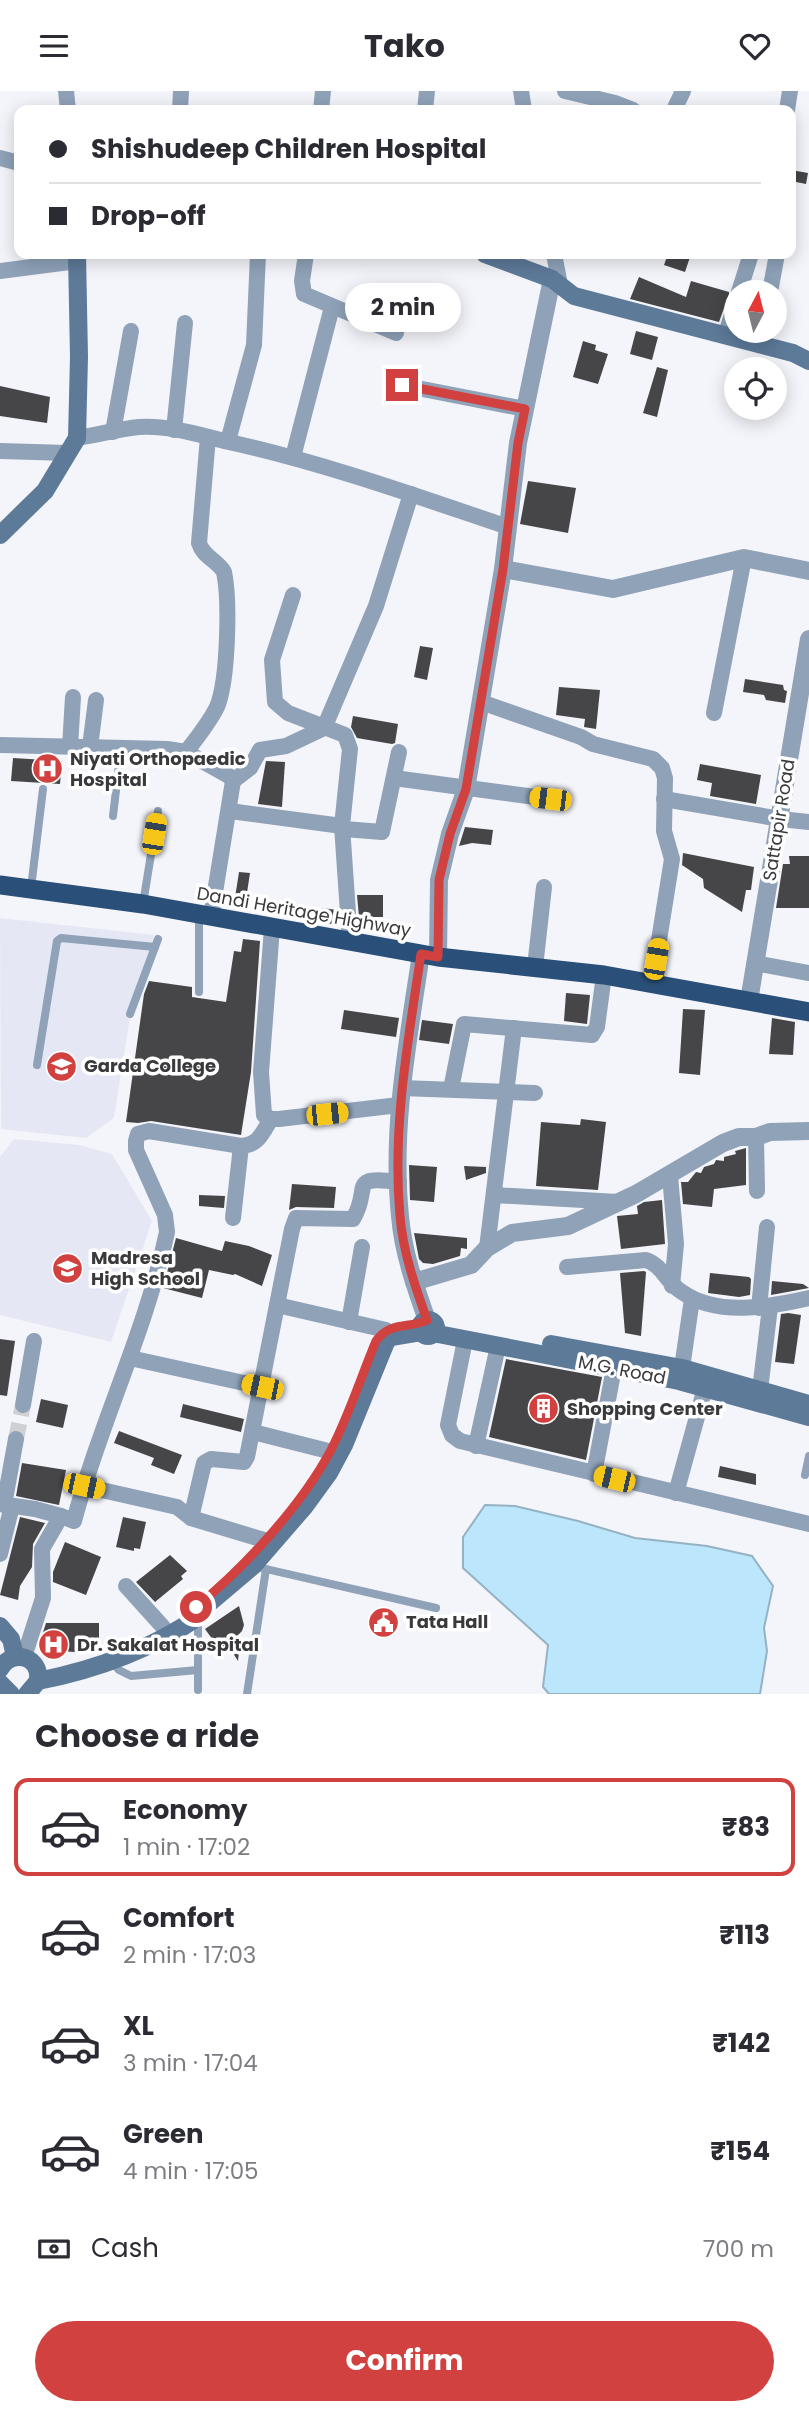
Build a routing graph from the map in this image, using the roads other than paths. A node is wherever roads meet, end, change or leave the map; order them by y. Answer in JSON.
{"nodes":[{"id":1,"x":565,"y":91,"type":"edge"},
{"id":2,"x":620,"y":105,"type":"edge"},
{"id":3,"x":66,"y":259,"type":"edge"},
{"id":4,"x":77,"y":259,"type":"edge"},
{"id":5,"x":258,"y":259,"type":"edge"},
{"id":6,"x":305,"y":259,"type":"edge"},
{"id":7,"x":513,"y":259,"type":"edge"},
{"id":8,"x":749,"y":259,"type":"edge"},
{"id":9,"x":776,"y":259,"type":"edge"},
{"id":10,"x":557,"y":267,"type":"edge"},
{"id":11,"x":0,"y":271,"type":"edge"},
{"id":12,"x":743,"y":280,"type":"edge"},
{"id":13,"x":772,"y":280,"type":"edge"},
{"id":14,"x":332,"y":307,"type":"junction"},
{"id":15,"x":185,"y":323,"type":"dead end"},
{"id":16,"x":131,"y":331,"type":"dead end"},
{"id":17,"x":396,"y":333,"type":"dead end"},
{"id":18,"x":724,"y":337,"type":"edge"},
{"id":19,"x":772,"y":343,"type":"edge"},
{"id":20,"x":809,"y":361,"type":"edge"},
{"id":21,"x":402,"y":385,"type":"dead end"},
{"id":22,"x":525,"y":409,"type":"junction"},
{"id":23,"x":174,"y":430,"type":"junction"},
{"id":24,"x":113,"y":432,"type":"junction"},
{"id":25,"x":208,"y":437,"type":"junction"},
{"id":26,"x":228,"y":442,"type":"junction"},
{"id":27,"x":72,"y":445,"type":"junction"},
{"id":28,"x":0,"y":451,"type":"edge"},
{"id":29,"x":293,"y":457,"type":"junction"},
{"id":30,"x":411,"y":494,"type":"junction"},
{"id":31,"x":508,"y":527,"type":"junction"},
{"id":32,"x":0,"y":535,"type":"edge"},
{"id":33,"x":744,"y":558,"type":"junction"},
{"id":34,"x":503,"y":569,"type":"junction"},
{"id":35,"x":809,"y":571,"type":"edge"},
{"id":36,"x":293,"y":595,"type":"dead end"},
{"id":37,"x":809,"y":639,"type":"edge"},
{"id":38,"x":73,"y":697,"type":"dead end"},
{"id":39,"x":96,"y":700,"type":"dead end"},
{"id":40,"x":481,"y":702,"type":"junction"},
{"id":41,"x":714,"y":713,"type":"dead end"},
{"id":42,"x":324,"y":728,"type":"junction"},
{"id":43,"x":0,"y":745,"type":"edge"},
{"id":44,"x":70,"y":747,"type":"junction"},
{"id":45,"x":90,"y":747,"type":"junction"},
{"id":46,"x":121,"y":748,"type":"junction"},
{"id":47,"x":186,"y":752,"type":"junction"},
{"id":48,"x":399,"y":752,"type":"dead end"},
{"id":49,"x":394,"y":778,"type":"junction"},
{"id":50,"x":233,"y":781,"type":"junction"},
{"id":51,"x":43,"y":789,"type":"dead end"},
{"id":52,"x":466,"y":789,"type":"junction"},
{"id":53,"x":550,"y":799,"type":"dead end"},
{"id":54,"x":664,"y":799,"type":"junction"},
{"id":55,"x":158,"y":811,"type":"dead end"},
{"id":56,"x":230,"y":811,"type":"junction"},
{"id":57,"x":113,"y":816,"type":"dead end"},
{"id":58,"x":780,"y":820,"type":"junction"},
{"id":59,"x":809,"y":822,"type":"edge"},
{"id":60,"x":343,"y":827,"type":"junction"},
{"id":61,"x":0,"y":885,"type":"edge"},
{"id":62,"x":544,"y":887,"type":"dead end"},
{"id":63,"x":31,"y":888,"type":"junction"},
{"id":64,"x":143,"y":904,"type":"junction"},
{"id":65,"x":205,"y":916,"type":"junction"},
{"id":66,"x":272,"y":927,"type":"junction"},
{"id":67,"x":350,"y":942,"type":"junction"},
{"id":68,"x":429,"y":956,"type":"junction"},
{"id":69,"x":755,"y":963,"type":"junction"},
{"id":70,"x":535,"y":967,"type":"junction"},
{"id":71,"x":808,"y":972,"type":"edge"},
{"id":72,"x":604,"y":975,"type":"junction"},
{"id":73,"x":652,"y":984,"type":"junction"},
{"id":74,"x":199,"y":992,"type":"dead end"},
{"id":75,"x":749,"y":1001,"type":"junction"},
{"id":76,"x":809,"y":1012,"type":"edge"},
{"id":77,"x":130,"y":1014,"type":"dead end"},
{"id":78,"x":514,"y":1028,"type":"junction"},
{"id":79,"x":37,"y":1065,"type":"dead end"},
{"id":80,"x":451,"y":1089,"type":"junction"},
{"id":81,"x":508,"y":1092,"type":"junction"},
{"id":82,"x":535,"y":1093,"type":"dead end"},
{"id":83,"x":400,"y":1097,"type":"junction"},
{"id":84,"x":271,"y":1119,"type":"junction"},
{"id":85,"x":809,"y":1131,"type":"edge"},
{"id":86,"x":756,"y":1137,"type":"junction"},
{"id":87,"x":241,"y":1146,"type":"junction"},
{"id":88,"x":670,"y":1175,"type":"junction"},
{"id":89,"x":399,"y":1182,"type":"junction"},
{"id":90,"x":757,"y":1191,"type":"dead end"},
{"id":91,"x":494,"y":1195,"type":"junction"},
{"id":92,"x":618,"y":1202,"type":"junction"},
{"id":93,"x":233,"y":1218,"type":"dead end"},
{"id":94,"x":767,"y":1227,"type":"dead end"},
{"id":95,"x":362,"y":1247,"type":"dead end"},
{"id":96,"x":487,"y":1248,"type":"junction"},
{"id":97,"x":567,"y":1267,"type":"dead end"},
{"id":98,"x":414,"y":1282,"type":"junction"},
{"id":99,"x":672,"y":1286,"type":"junction"},
{"id":100,"x":809,"y":1298,"type":"edge"},
{"id":101,"x":692,"y":1299,"type":"junction"},
{"id":102,"x":277,"y":1305,"type":"junction"},
{"id":103,"x":764,"y":1307,"type":"junction"},
{"id":104,"x":349,"y":1322,"type":"junction"},
{"id":105,"x":427,"y":1326,"type":"junction"},
{"id":106,"x":386,"y":1330,"type":"junction"},
{"id":107,"x":465,"y":1340,"type":"junction"},
{"id":108,"x":34,"y":1341,"type":"dead end"},
{"id":109,"x":498,"y":1346,"type":"junction"},
{"id":110,"x":374,"y":1356,"type":"junction"},
{"id":111,"x":130,"y":1358,"type":"junction"},
{"id":112,"x":682,"y":1368,"type":"junction"},
{"id":113,"x":614,"y":1369,"type":"junction"},
{"id":114,"x":262,"y":1387,"type":"junction"},
{"id":115,"x":705,"y":1388,"type":"junction"},
{"id":116,"x":760,"y":1390,"type":"junction"},
{"id":117,"x":809,"y":1404,"type":"edge"},
{"id":118,"x":23,"y":1405,"type":"tunnel mouth"},
{"id":119,"x":809,"y":1417,"type":"edge"},
{"id":120,"x":253,"y":1432,"type":"junction"},
{"id":121,"x":16,"y":1439,"type":"tunnel mouth"},
{"id":122,"x":476,"y":1446,"type":"junction"},
{"id":123,"x":335,"y":1453,"type":"junction"},
{"id":124,"x":809,"y":1456,"type":"edge"},
{"id":125,"x":594,"y":1474,"type":"junction"},
{"id":126,"x":805,"y":1475,"type":"dead end"},
{"id":127,"x":84,"y":1486,"type":"junction"},
{"id":128,"x":676,"y":1493,"type":"junction"},
{"id":129,"x":5,"y":1505,"type":"edge"},
{"id":130,"x":61,"y":1516,"type":"junction"},
{"id":131,"x":191,"y":1518,"type":"junction"},
{"id":132,"x":809,"y":1524,"type":"edge"},
{"id":133,"x":264,"y":1540,"type":"junction"},
{"id":134,"x":0,"y":1554,"type":"edge"},
{"id":135,"x":254,"y":1567,"type":"junction"},
{"id":136,"x":126,"y":1585,"type":"dead end"},
{"id":137,"x":436,"y":1608,"type":"dead end"},
{"id":138,"x":198,"y":1617,"type":"junction"},
{"id":139,"x":0,"y":1626,"type":"edge"},
{"id":140,"x":163,"y":1627,"type":"junction"},
{"id":141,"x":20,"y":1657,"type":"junction"},
{"id":142,"x":109,"y":1657,"type":"junction"},
{"id":143,"x":0,"y":1669,"type":"edge"},
{"id":144,"x":198,"y":1670,"type":"junction"},
{"id":145,"x":18,"y":1688,"type":"edge"},
{"id":146,"x":198,"y":1690,"type":"dead end"},
{"id":147,"x":247,"y":1694,"type":"edge"}],
"edges":[{"from":1,"to":2,"type":"street"},
{"from":3,"to":11,"type":"street"},
{"from":4,"to":27,"type":"main road"},
{"from":5,"to":26,"type":"street"},
{"from":6,"to":14,"type":"street"},
{"from":7,"to":10,"type":"main road"},
{"from":8,"to":12,"type":"street"},
{"from":9,"to":13,"type":"street"},
{"from":10,"to":18,"type":"main road"},
{"from":10,"to":22,"type":"street"},
{"from":14,"to":17,"type":"street"},
{"from":14,"to":29,"type":"street"},
{"from":15,"to":23,"type":"street"},
{"from":16,"to":24,"type":"street"},
{"from":19,"to":20,"type":"main road"},
{"from":21,"to":22,"type":"street"},
{"from":22,"to":31,"type":"street"},
{"from":23,"to":24,"type":"street"},
{"from":23,"to":25,"type":"street"},
{"from":24,"to":27,"type":"street"},
{"from":25,"to":26,"type":"street"},
{"from":25,"to":47,"type":"street"},
{"from":26,"to":29,"type":"street"},
{"from":27,"to":28,"type":"street"},
{"from":27,"to":32,"type":"main road"},
{"from":29,"to":30,"type":"street"},
{"from":30,"to":31,"type":"street"},
{"from":30,"to":42,"type":"street"},
{"from":31,"to":34,"type":"street"},
{"from":33,"to":34,"type":"street"},
{"from":33,"to":35,"type":"street"},
{"from":33,"to":41,"type":"street"},
{"from":34,"to":40,"type":"street"},
{"from":36,"to":42,"type":"street"},
{"from":37,"to":58,"type":"street","name":"Sattapir Road"},
{"from":38,"to":44,"type":"street"},
{"from":39,"to":45,"type":"street"},
{"from":40,"to":52,"type":"street"},
{"from":40,"to":54,"type":"street"},
{"from":42,"to":50,"type":"street"},
{"from":42,"to":60,"type":"street"},
{"from":43,"to":44,"type":"street"},
{"from":44,"to":45,"type":"street"},
{"from":45,"to":46,"type":"street"},
{"from":46,"to":47,"type":"street"},
{"from":46,"to":57,"type":"lane"},
{"from":47,"to":50,"type":"street"},
{"from":48,"to":49,"type":"street"},
{"from":49,"to":52,"type":"street"},
{"from":49,"to":60,"type":"street"},
{"from":50,"to":56,"type":"street"},
{"from":51,"to":63,"type":"lane"},
{"from":52,"to":53,"type":"street"},
{"from":52,"to":68,"type":"street"},
{"from":54,"to":58,"type":"street"},
{"from":54,"to":73,"type":"street"},
{"from":55,"to":64,"type":"lane"},
{"from":56,"to":60,"type":"street"},
{"from":56,"to":65,"type":"street"},
{"from":58,"to":59,"type":"street"},
{"from":58,"to":69,"type":"street","name":"Sattapir Road"},
{"from":60,"to":67,"type":"street"},
{"from":61,"to":63,"type":"highway","name":"Dandi Heritage Highway"},
{"from":62,"to":70,"type":"street"},
{"from":63,"to":64,"type":"highway","name":"Dandi Heritage Highway"},
{"from":64,"to":65,"type":"highway","name":"Dandi Heritage Highway"},
{"from":65,"to":66,"type":"highway","name":"Dandi Heritage Highway"},
{"from":65,"to":74,"type":"lane"},
{"from":66,"to":67,"type":"highway","name":"Dandi Heritage Highway"},
{"from":66,"to":84,"type":"street"},
{"from":67,"to":68,"type":"highway","name":"Dandi Heritage Highway"},
{"from":68,"to":70,"type":"highway","name":"Dandi Heritage Highway"},
{"from":68,"to":83,"type":"street"},
{"from":69,"to":71,"type":"street"},
{"from":69,"to":75,"type":"street","name":"Sattapir Road"},
{"from":70,"to":72,"type":"highway","name":"Dandi Heritage Highway"},
{"from":72,"to":73,"type":"highway","name":"Dandi Heritage Highway"},
{"from":72,"to":78,"type":"street"},
{"from":73,"to":75,"type":"highway","name":"Dandi Heritage Highway"},
{"from":75,"to":76,"type":"highway","name":"Dandi Heritage Highway"},
{"from":77,"to":79,"type":"lane"},
{"from":78,"to":80,"type":"street"},
{"from":78,"to":81,"type":"street"},
{"from":80,"to":81,"type":"street"},
{"from":80,"to":83,"type":"street"},
{"from":81,"to":82,"type":"street"},
{"from":81,"to":91,"type":"street"},
{"from":83,"to":84,"type":"street"},
{"from":83,"to":89,"type":"street"},
{"from":84,"to":87,"type":"street"},
{"from":85,"to":86,"type":"street"},
{"from":86,"to":88,"type":"street"},
{"from":86,"to":90,"type":"street"},
{"from":87,"to":93,"type":"street"},
{"from":87,"to":111,"type":"street"},
{"from":88,"to":92,"type":"street"},
{"from":88,"to":99,"type":"street"},
{"from":89,"to":98,"type":"street"},
{"from":89,"to":102,"type":"street"},
{"from":91,"to":92,"type":"street"},
{"from":91,"to":96,"type":"street"},
{"from":92,"to":96,"type":"street"},
{"from":94,"to":103,"type":"street"},
{"from":95,"to":104,"type":"street"},
{"from":96,"to":98,"type":"street"},
{"from":97,"to":99,"type":"street"},
{"from":98,"to":105,"type":"street"},
{"from":99,"to":101,"type":"street"},
{"from":100,"to":103,"type":"street"},
{"from":101,"to":103,"type":"street"},
{"from":101,"to":112,"type":"street"},
{"from":102,"to":104,"type":"street"},
{"from":102,"to":114,"type":"street"},
{"from":103,"to":116,"type":"street"},
{"from":104,"to":106,"type":"street"},
{"from":105,"to":106,"type":"main road","name":"M.G. Road"},
{"from":105,"to":107,"type":"main road","name":"M.G. Road"},
{"from":105,"to":110,"type":"main road","name":"M.G. Road"},
{"from":105,"to":112,"type":"main road","name":"M.G. Road"},
{"from":106,"to":110,"type":"main road","name":"M.G. Road"},
{"from":107,"to":109,"type":"main road","name":"M.G. Road"},
{"from":107,"to":122,"type":"street"},
{"from":108,"to":118,"type":"street"},
{"from":109,"to":113,"type":"main road","name":"M.G. Road"},
{"from":109,"to":122,"type":"street"},
{"from":110,"to":123,"type":"main road","name":"M.G. Road"},
{"from":111,"to":114,"type":"street"},
{"from":111,"to":127,"type":"street"},
{"from":112,"to":116,"type":"main road","name":"M.G. Road"},
{"from":113,"to":115,"type":"main road","name":"M.G. Road"},
{"from":113,"to":125,"type":"street"},
{"from":114,"to":120,"type":"street"},
{"from":115,"to":119,"type":"main road","name":"M.G. Road"},
{"from":115,"to":128,"type":"street"},
{"from":116,"to":117,"type":"main road","name":"M.G. Road"},
{"from":120,"to":123,"type":"street"},
{"from":120,"to":131,"type":"street"},
{"from":121,"to":129,"type":"street"},
{"from":122,"to":125,"type":"street"},
{"from":123,"to":133,"type":"main road","name":"M.G. Road"},
{"from":123,"to":135,"type":"main road","name":"M.G. Road"},
{"from":124,"to":126,"type":"lane"},
{"from":125,"to":128,"type":"street"},
{"from":127,"to":130,"type":"street"},
{"from":127,"to":131,"type":"street"},
{"from":128,"to":132,"type":"street"},
{"from":129,"to":130,"type":"street"},
{"from":129,"to":134,"type":"street"},
{"from":130,"to":141,"type":"street"},
{"from":131,"to":133,"type":"street"},
{"from":133,"to":135,"type":"main road","name":"M.G. Road"},
{"from":135,"to":137,"type":"lane"},
{"from":135,"to":138,"type":"main road","name":"M.G. Road"},
{"from":135,"to":140,"type":"main road","name":"M.G. Road"},
{"from":135,"to":147,"type":"lane"},
{"from":136,"to":140,"type":"street"},
{"from":138,"to":142,"type":"main road","name":"M.G. Road"},
{"from":138,"to":144,"type":"lane"},
{"from":139,"to":141,"type":"main road"},
{"from":140,"to":142,"type":"main road","name":"M.G. Road"},
{"from":141,"to":143,"type":"main road"},
{"from":141,"to":145,"type":"main road"},
{"from":142,"to":144,"type":"lane"},
{"from":142,"to":145,"type":"main road","name":"M.G. Road"},
{"from":144,"to":146,"type":"lane"}]}
